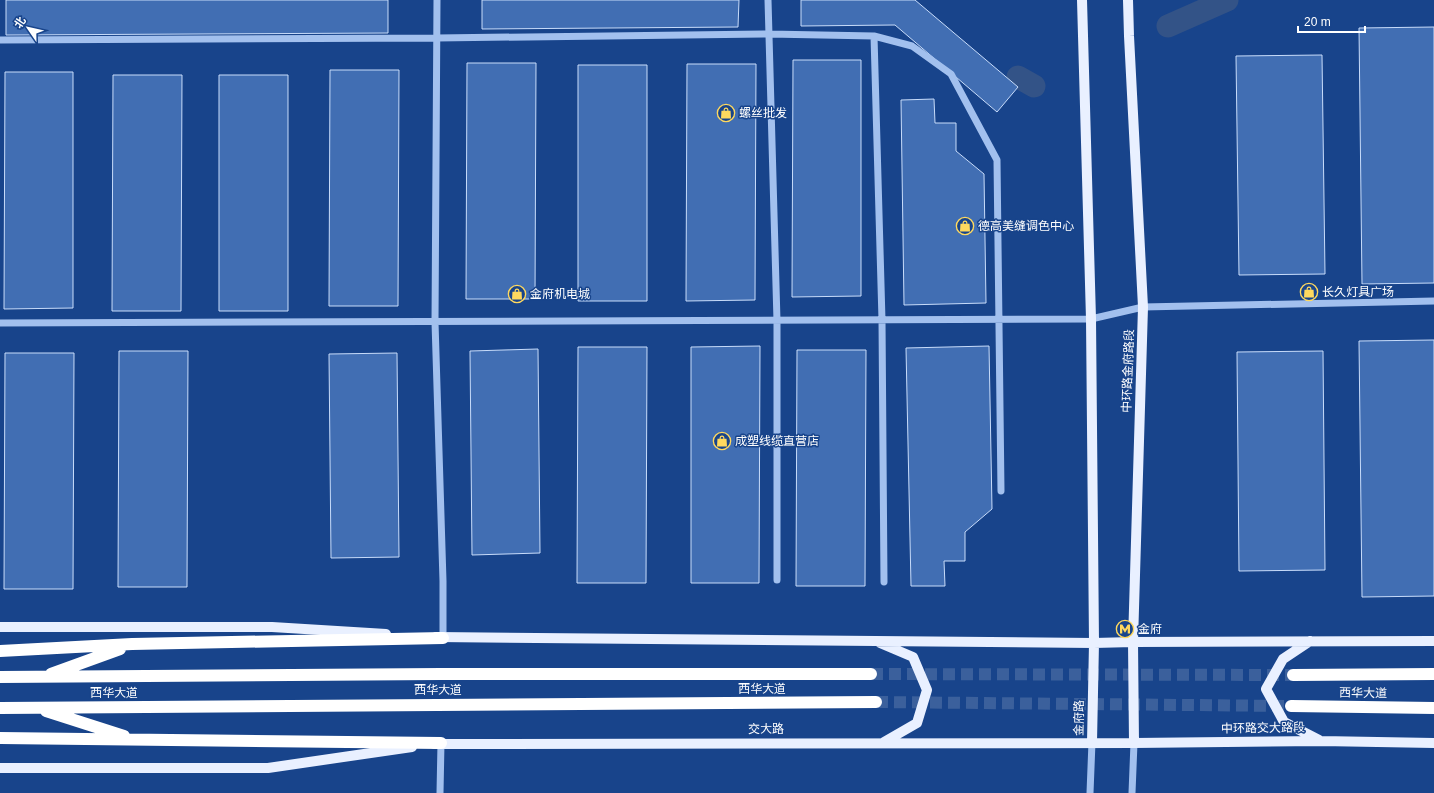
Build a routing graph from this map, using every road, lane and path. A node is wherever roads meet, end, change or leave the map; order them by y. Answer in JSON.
{"nodes":[{"id":1,"x":437,"y":0,"type":"edge"},
{"id":2,"x":768,"y":0,"type":"edge"},
{"id":3,"x":1082,"y":0,"type":"edge"},
{"id":4,"x":1128,"y":0,"type":"edge"},
{"id":5,"x":769,"y":34,"type":"junction"},
{"id":6,"x":874,"y":36,"type":"junction"},
{"id":7,"x":436,"y":38,"type":"junction"},
{"id":8,"x":0,"y":40,"type":"edge"},
{"id":9,"x":1434,"y":301,"type":"edge"},
{"id":10,"x":1144,"y":307,"type":"junction"},
{"id":11,"x":1091,"y":319,"type":"junction"},
{"id":12,"x":882,"y":320,"type":"junction"},
{"id":13,"x":998,"y":320,"type":"junction"},
{"id":14,"x":777,"y":321,"type":"junction"},
{"id":15,"x":435,"y":322,"type":"junction"},
{"id":16,"x":0,"y":323,"type":"edge"},
{"id":17,"x":1001,"y":492,"type":"dead end"},
{"id":18,"x":777,"y":580,"type":"dead end"},
{"id":19,"x":884,"y":582,"type":"dead end"},
{"id":20,"x":0,"y":628,"type":"edge"},
{"id":21,"x":443,"y":638,"type":"junction"},
{"id":22,"x":876,"y":641,"type":"junction"},
{"id":23,"x":1310,"y":641,"type":"junction"},
{"id":24,"x":1434,"y":641,"type":"edge"},
{"id":25,"x":1133,"y":642,"type":"junction"},
{"id":26,"x":1094,"y":643,"type":"junction"},
{"id":27,"x":132,"y":644,"type":"junction"},
{"id":28,"x":0,"y":651,"type":"edge"},
{"id":29,"x":871,"y":674,"type":"tunnel mouth"},
{"id":30,"x":1434,"y":674,"type":"edge"},
{"id":31,"x":1293,"y":675,"type":"tunnel mouth"},
{"id":32,"x":0,"y":677,"type":"edge"},
{"id":33,"x":41,"y":677,"type":"junction"},
{"id":34,"x":876,"y":702,"type":"tunnel mouth"},
{"id":35,"x":1291,"y":706,"type":"tunnel mouth"},
{"id":36,"x":0,"y":708,"type":"edge"},
{"id":37,"x":35,"y":708,"type":"junction"},
{"id":38,"x":1434,"y":708,"type":"edge"},
{"id":39,"x":0,"y":738,"type":"edge"},
{"id":40,"x":136,"y":740,"type":"junction"},
{"id":41,"x":1321,"y":741,"type":"junction"},
{"id":42,"x":884,"y":742,"type":"junction"},
{"id":43,"x":1092,"y":742,"type":"junction"},
{"id":44,"x":441,"y":743,"type":"junction"},
{"id":45,"x":1134,"y":743,"type":"junction"},
{"id":46,"x":1434,"y":743,"type":"edge"},
{"id":47,"x":0,"y":768,"type":"edge"},
{"id":48,"x":440,"y":793,"type":"edge"},
{"id":49,"x":1090,"y":793,"type":"edge"},
{"id":50,"x":1132,"y":793,"type":"edge"}],
"edges":[{"from":1,"to":7,"type":"street"},
{"from":2,"to":5,"type":"street"},
{"from":3,"to":11,"type":"main road"},
{"from":4,"to":10,"type":"main road","name":"中环路金府路段"},
{"from":5,"to":6,"type":"street"},
{"from":5,"to":7,"type":"street"},
{"from":5,"to":14,"type":"street"},
{"from":6,"to":12,"type":"street"},
{"from":6,"to":13,"type":"street"},
{"from":7,"to":8,"type":"street"},
{"from":7,"to":15,"type":"street"},
{"from":9,"to":10,"type":"street"},
{"from":10,"to":11,"type":"street"},
{"from":10,"to":25,"type":"main road","name":"中环路金府路段"},
{"from":11,"to":13,"type":"street"},
{"from":11,"to":26,"type":"main road"},
{"from":12,"to":13,"type":"street"},
{"from":12,"to":14,"type":"street"},
{"from":12,"to":19,"type":"street"},
{"from":13,"to":17,"type":"street"},
{"from":14,"to":15,"type":"street"},
{"from":14,"to":18,"type":"street"},
{"from":15,"to":16,"type":"street"},
{"from":15,"to":21,"type":"street"},
{"from":20,"to":21,"type":"main road"},
{"from":21,"to":22,"type":"main road"},
{"from":21,"to":27,"type":"highway"},
{"from":22,"to":26,"type":"main road"},
{"from":22,"to":42,"type":"main road"},
{"from":23,"to":24,"type":"main road"},
{"from":23,"to":25,"type":"main road"},
{"from":23,"to":41,"type":"main road"},
{"from":25,"to":26,"type":"main road"},
{"from":25,"to":45,"type":"main road","name":"中环路金府路段"},
{"from":26,"to":43,"type":"main road","name":"金府路"},
{"from":27,"to":28,"type":"highway"},
{"from":27,"to":33,"type":"highway"},
{"from":29,"to":33,"type":"highway","name":"西华大道"},
{"from":30,"to":31,"type":"highway","name":"西华大道"},
{"from":32,"to":33,"type":"highway","name":"西华大道"},
{"from":34,"to":37,"type":"highway","name":"西华大道"},
{"from":35,"to":38,"type":"highway","name":"西华大道"},
{"from":36,"to":37,"type":"highway","name":"西华大道"},
{"from":37,"to":40,"type":"highway"},
{"from":39,"to":40,"type":"highway"},
{"from":40,"to":44,"type":"highway"},
{"from":41,"to":45,"type":"main road","name":"中环路交大路段"},
{"from":41,"to":46,"type":"main road","name":"中环路交大路段"},
{"from":42,"to":43,"type":"main road","name":"交大路"},
{"from":42,"to":44,"type":"main road","name":"交大路"},
{"from":43,"to":45,"type":"main road","name":"中环路交大路段"},
{"from":43,"to":49,"type":"street","name":"金府路"},
{"from":44,"to":47,"type":"main road","name":"交大路"},
{"from":44,"to":48,"type":"street"},
{"from":45,"to":50,"type":"street"}]}
